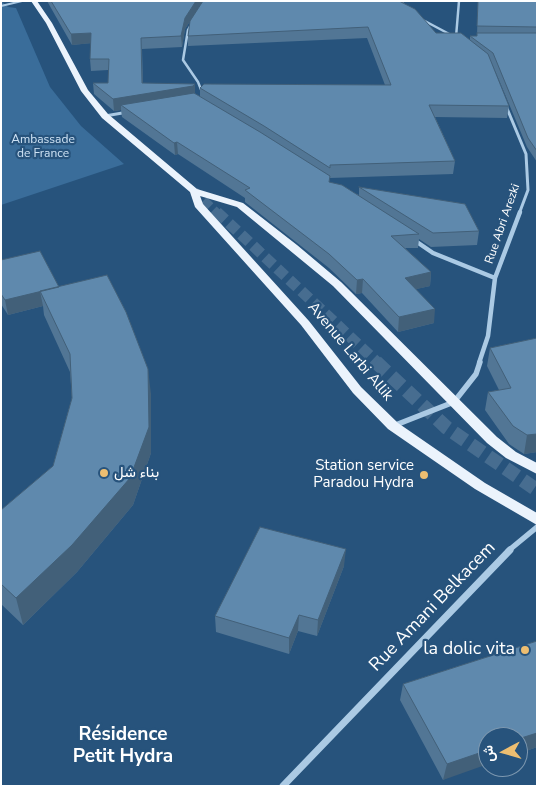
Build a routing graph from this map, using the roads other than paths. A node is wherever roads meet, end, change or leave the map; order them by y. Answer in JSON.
{"nodes":[{"id":1,"x":22,"y":1,"type":"edge"},
{"id":2,"x":34,"y":1,"type":"edge"},
{"id":3,"x":459,"y":1,"type":"edge"},
{"id":4,"x":1,"y":6,"type":"edge"},
{"id":5,"x":197,"y":16,"type":"edge"},
{"id":6,"x":420,"y":19,"type":"edge"},
{"id":7,"x":456,"y":37,"type":"junction"},
{"id":8,"x":465,"y":37,"type":"edge"},
{"id":9,"x":462,"y":42,"type":"edge"},
{"id":10,"x":198,"y":96,"type":"edge"},
{"id":11,"x":504,"y":99,"type":"edge"},
{"id":12,"x":132,"y":112,"type":"edge"},
{"id":13,"x":105,"y":116,"type":"junction"},
{"id":14,"x":194,"y":191,"type":"junction"},
{"id":15,"x":409,"y":237,"type":"edge"},
{"id":16,"x":495,"y":278,"type":"junction"},
{"id":17,"x":454,"y":402,"type":"junction"},
{"id":18,"x":392,"y":426,"type":"junction"},
{"id":19,"x":537,"y":469,"type":"edge"},
{"id":20,"x":537,"y":520,"type":"edge"},
{"id":21,"x":537,"y":527,"type":"edge"},
{"id":22,"x":283,"y":786,"type":"edge"}],
"edges":[{"from":1,"to":4,"type":"lane"},
{"from":2,"to":13,"type":"main road","name":"Avenue Larbi Allik"},
{"from":3,"to":7,"type":"street"},
{"from":5,"to":10,"type":"street"},
{"from":6,"to":7,"type":"street"},
{"from":7,"to":8,"type":"street"},
{"from":7,"to":9,"type":"street"},
{"from":11,"to":16,"type":"street","name":"Rue Abri Arezki"},
{"from":12,"to":13,"type":"street"},
{"from":13,"to":14,"type":"main road","name":"Avenue Larbi Allik"},
{"from":14,"to":17,"type":"main road","name":"Avenue Larbi Allik"},
{"from":14,"to":18,"type":"main road","name":"Avenue Larbi Allik"},
{"from":15,"to":16,"type":"street"},
{"from":16,"to":17,"type":"street","name":"Rue Abri Arezki"},
{"from":17,"to":18,"type":"street"},
{"from":17,"to":19,"type":"main road","name":"Avenue Larbi Allik"},
{"from":18,"to":20,"type":"main road","name":"Avenue Larbi Allik"},
{"from":21,"to":22,"type":"street","name":"Rue Amani Belkacem"}]}
